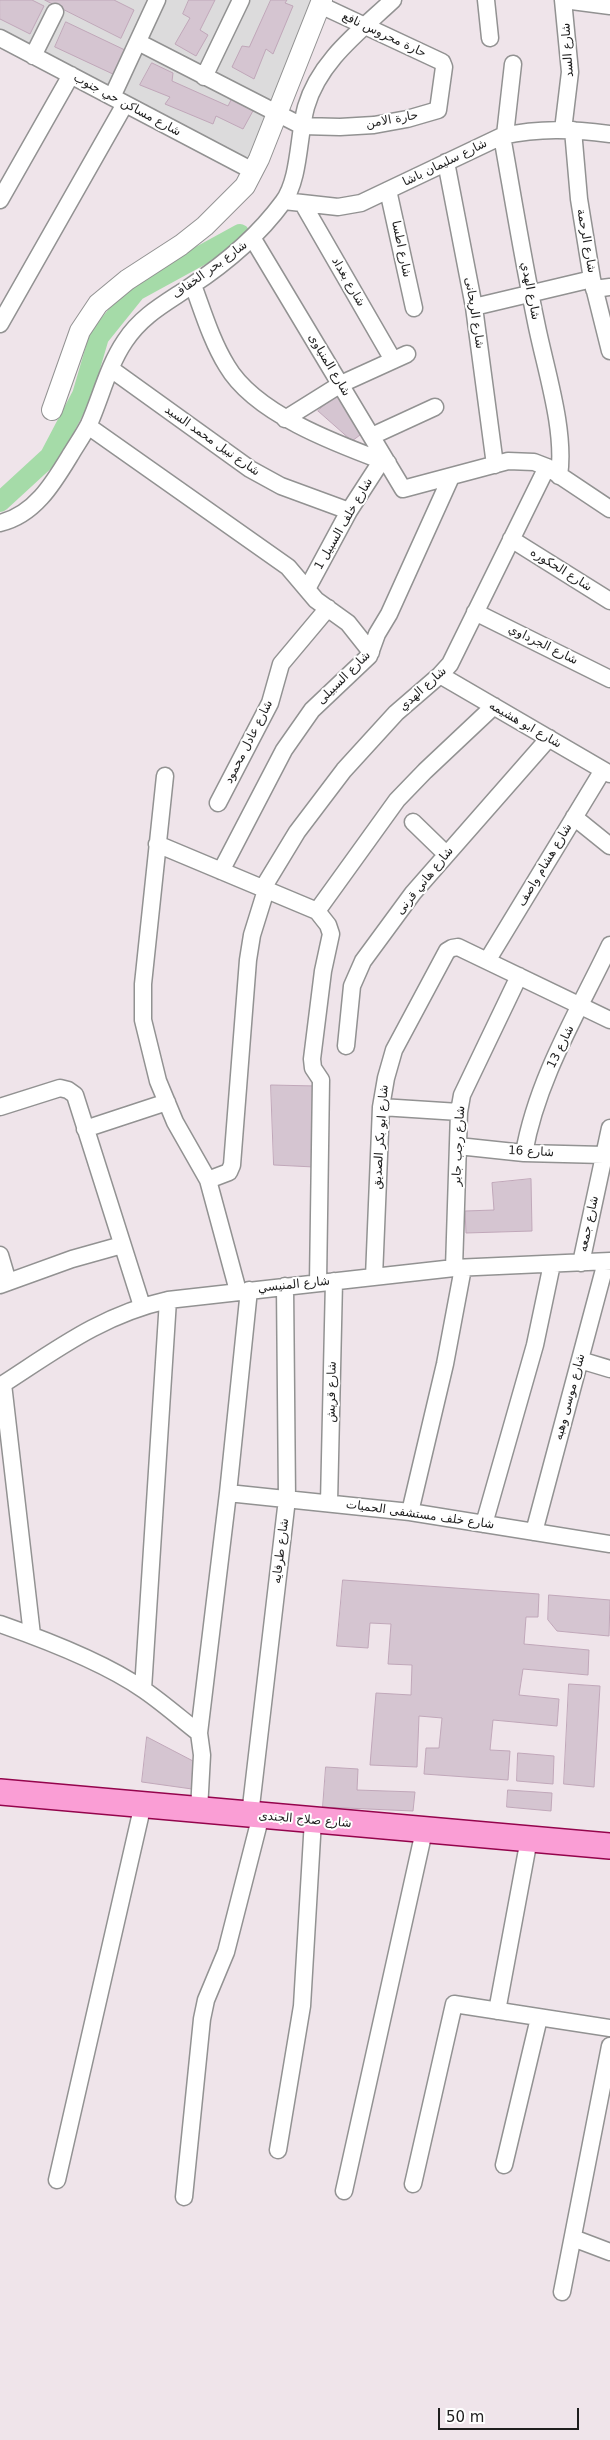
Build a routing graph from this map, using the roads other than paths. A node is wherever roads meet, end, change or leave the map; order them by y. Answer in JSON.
{"nodes":[{"id":1,"x":241,"y":0,"type":"edge"},
{"id":2,"x":393,"y":0,"type":"edge"},
{"id":3,"x":486,"y":0,"type":"edge"},
{"id":4,"x":564,"y":0,"type":"edge"},
{"id":5,"x":150,"y":2,"type":"edge"},
{"id":6,"x":321,"y":2,"type":"edge"},
{"id":7,"x":610,"y":6,"type":"edge"},
{"id":8,"x":55,"y":12,"type":"dead end"},
{"id":9,"x":365,"y":26,"type":"junction"},
{"id":10,"x":0,"y":38,"type":"edge"},
{"id":11,"x":490,"y":38,"type":"dead end"},
{"id":12,"x":138,"y":42,"type":"junction"},
{"id":13,"x":34,"y":56,"type":"junction"},
{"id":14,"x":513,"y":64,"type":"dead end"},
{"id":15,"x":444,"y":67,"type":"joint"},
{"id":16,"x":71,"y":75,"type":"junction"},
{"id":17,"x":204,"y":77,"type":"junction"},
{"id":18,"x":119,"y":100,"type":"junction"},
{"id":19,"x":277,"y":114,"type":"junction"},
{"id":20,"x":302,"y":126,"type":"junction"},
{"id":21,"x":568,"y":130,"type":"junction"},
{"id":22,"x":610,"y":134,"type":"edge"},
{"id":23,"x":503,"y":135,"type":"junction"},
{"id":24,"x":446,"y":162,"type":"junction"},
{"id":25,"x":253,"y":171,"type":"junction"},
{"id":26,"x":388,"y":190,"type":"junction"},
{"id":27,"x":0,"y":200,"type":"edge"},
{"id":28,"x":284,"y":201,"type":"junction"},
{"id":29,"x":303,"y":204,"type":"junction"},
{"id":30,"x":253,"y":239,"type":"junction"},
{"id":31,"x":599,"y":285,"type":"edge"},
{"id":32,"x":193,"y":286,"type":"junction"},
{"id":33,"x":530,"y":294,"type":"junction"},
{"id":34,"x":474,"y":307,"type":"junction"},
{"id":35,"x":414,"y":308,"type":"dead end"},
{"id":36,"x":0,"y":324,"type":"edge"},
{"id":37,"x":610,"y":351,"type":"edge"},
{"id":38,"x":111,"y":369,"type":"junction"},
{"id":39,"x":341,"y":384,"type":"junction"},
{"id":40,"x":435,"y":407,"type":"dead end"},
{"id":41,"x":52,"y":410,"type":"dead end"},
{"id":42,"x":285,"y":418,"type":"junction"},
{"id":43,"x":88,"y":426,"type":"junction"},
{"id":44,"x":372,"y":436,"type":"junction"},
{"id":45,"x":385,"y":462,"type":"junction"},
{"id":46,"x":495,"y":465,"type":"junction"},
{"id":47,"x":553,"y":471,"type":"junction"},
{"id":48,"x":451,"y":477,"type":"junction"},
{"id":49,"x":610,"y":509,"type":"edge"},
{"id":50,"x":349,"y":512,"type":"junction"},
{"id":51,"x":0,"y":523,"type":"edge"},
{"id":52,"x":511,"y":539,"type":"junction"},
{"id":53,"x":307,"y":588,"type":"junction"},
{"id":54,"x":610,"y":600,"type":"edge"},
{"id":55,"x":328,"y":608,"type":"junction"},
{"id":56,"x":475,"y":612,"type":"junction"},
{"id":57,"x":371,"y":652,"type":"junction"},
{"id":58,"x":440,"y":676,"type":"junction"},
{"id":59,"x":610,"y":679,"type":"edge"},
{"id":60,"x":494,"y":706,"type":"junction"},
{"id":61,"x":549,"y":738,"type":"junction"},
{"id":62,"x":607,"y":772,"type":"edge"},
{"id":63,"x":165,"y":776,"type":"dead end"},
{"id":64,"x":218,"y":803,"type":"dead end"},
{"id":65,"x":574,"y":817,"type":"junction"},
{"id":66,"x":414,"y":822,"type":"dead end"},
{"id":67,"x":157,"y":844,"type":"junction"},
{"id":68,"x":610,"y":846,"type":"edge"},
{"id":69,"x":446,"y":854,"type":"junction"},
{"id":70,"x":221,"y":871,"type":"junction"},
{"id":71,"x":265,"y":889,"type":"junction"},
{"id":72,"x":317,"y":911,"type":"junction"},
{"id":73,"x":610,"y":945,"type":"edge"},
{"id":74,"x":487,"y":961,"type":"junction"},
{"id":75,"x":519,"y":976,"type":"junction"},
{"id":76,"x":581,"y":1006,"type":"junction"},
{"id":77,"x":610,"y":1020,"type":"edge"},
{"id":78,"x":346,"y":1046,"type":"dead end"},
{"id":79,"x":167,"y":1102,"type":"junction"},
{"id":80,"x":0,"y":1107,"type":"edge"},
{"id":81,"x":382,"y":1107,"type":"junction"},
{"id":82,"x":459,"y":1112,"type":"junction"},
{"id":83,"x":610,"y":1128,"type":"edge"},
{"id":84,"x":85,"y":1129,"type":"junction"},
{"id":85,"x":458,"y":1146,"type":"junction"},
{"id":86,"x":606,"y":1151,"type":"edge"},
{"id":87,"x":524,"y":1153,"type":"junction"},
{"id":88,"x":208,"y":1180,"type":"junction"},
{"id":89,"x":122,"y":1245,"type":"junction"},
{"id":90,"x":0,"y":1254,"type":"edge"},
{"id":91,"x":608,"y":1261,"type":"edge"},
{"id":92,"x":581,"y":1263,"type":"junction"},
{"id":93,"x":552,"y":1264,"type":"junction"},
{"id":94,"x":458,"y":1268,"type":"junction"},
{"id":95,"x":374,"y":1277,"type":"junction"},
{"id":96,"x":326,"y":1282,"type":"junction"},
{"id":97,"x":4,"y":1283,"type":"edge"},
{"id":98,"x":286,"y":1286,"type":"junction"},
{"id":99,"x":244,"y":1290,"type":"junction"},
{"id":100,"x":168,"y":1300,"type":"junction"},
{"id":101,"x":142,"y":1306,"type":"junction"},
{"id":102,"x":580,"y":1360,"type":"junction"},
{"id":103,"x":610,"y":1369,"type":"edge"},
{"id":104,"x":2,"y":1385,"type":"edge"},
{"id":105,"x":228,"y":1493,"type":"junction"},
{"id":106,"x":287,"y":1499,"type":"junction"},
{"id":107,"x":329,"y":1503,"type":"junction"},
{"id":108,"x":410,"y":1512,"type":"junction"},
{"id":109,"x":484,"y":1524,"type":"junction"},
{"id":110,"x":534,"y":1532,"type":"junction"},
{"id":111,"x":610,"y":1544,"type":"edge"},
{"id":112,"x":0,"y":1624,"type":"edge"},
{"id":113,"x":32,"y":1635,"type":"junction"},
{"id":114,"x":143,"y":1689,"type":"junction"},
{"id":115,"x":199,"y":1733,"type":"junction"},
{"id":116,"x":0,"y":1792,"type":"edge"},
{"id":117,"x":143,"y":1804,"type":"junction"},
{"id":118,"x":199,"y":1810,"type":"junction"},
{"id":119,"x":256,"y":1815,"type":"junction"},
{"id":120,"x":313,"y":1820,"type":"junction"},
{"id":121,"x":424,"y":1831,"type":"junction"},
{"id":122,"x":529,"y":1839,"type":"junction"},
{"id":123,"x":610,"y":1846,"type":"edge"},
{"id":124,"x":497,"y":2011,"type":"junction"},
{"id":125,"x":539,"y":2018,"type":"junction"},
{"id":126,"x":610,"y":2028,"type":"edge"},
{"id":127,"x":610,"y":2046,"type":"edge"},
{"id":128,"x":278,"y":2150,"type":"dead end"},
{"id":129,"x":504,"y":2166,"type":"dead end"},
{"id":130,"x":57,"y":2180,"type":"dead end"},
{"id":131,"x":413,"y":2184,"type":"dead end"},
{"id":132,"x":344,"y":2190,"type":"dead end"},
{"id":133,"x":184,"y":2197,"type":"dead end"},
{"id":134,"x":573,"y":2238,"type":"junction"},
{"id":135,"x":610,"y":2252,"type":"edge"},
{"id":136,"x":562,"y":2292,"type":"dead end"}],
"edges":[{"from":1,"to":17,"type":"street"},
{"from":2,"to":9,"type":"street","name":"شارع بحر الخفاف"},
{"from":3,"to":11,"type":"street"},
{"from":4,"to":7,"type":"street"},
{"from":4,"to":21,"type":"street","name":"شارع السد"},
{"from":5,"to":12,"type":"street"},
{"from":6,"to":9,"type":"street","name":"حارة محروس نافع"},
{"from":6,"to":19,"type":"street"},
{"from":8,"to":13,"type":"street"},
{"from":9,"to":15,"type":"street","name":"حارة محروس نافع"},
{"from":9,"to":20,"type":"street","name":"شارع بحر الخفاف"},
{"from":10,"to":13,"type":"street","name":"شارع مساكن حي جنوب"},
{"from":12,"to":17,"type":"street"},
{"from":12,"to":18,"type":"street"},
{"from":13,"to":16,"type":"street","name":"شارع مساكن حي جنوب"},
{"from":14,"to":23,"type":"street","name":"شارع الهدي"},
{"from":15,"to":20,"type":"street","name":"حارة الامن"},
{"from":16,"to":18,"type":"street","name":"شارع مساكن حي جنوب"},
{"from":16,"to":27,"type":"street"},
{"from":17,"to":19,"type":"street"},
{"from":18,"to":25,"type":"street","name":"شارع مساكن حي جنوب"},
{"from":18,"to":36,"type":"street"},
{"from":19,"to":20,"type":"street"},
{"from":19,"to":25,"type":"street"},
{"from":20,"to":28,"type":"street","name":"شارع بحر الخفاف"},
{"from":21,"to":22,"type":"street","name":"شارع سليمان باشا"},
{"from":21,"to":23,"type":"street","name":"شارع سليمان باشا"},
{"from":21,"to":31,"type":"street","name":"شارع الرحمة"},
{"from":23,"to":24,"type":"street","name":"شارع سليمان باشا"},
{"from":23,"to":33,"type":"street","name":"شارع الهدي"},
{"from":24,"to":26,"type":"street","name":"شارع سليمان باشا"},
{"from":24,"to":34,"type":"street","name":"شارع الريحانى"},
{"from":25,"to":41,"type":"street"},
{"from":26,"to":29,"type":"street","name":"شارع سليمان باشا"},
{"from":26,"to":35,"type":"street","name":"شارع اطسا"},
{"from":28,"to":29,"type":"street","name":"شارع سليمان باشا"},
{"from":28,"to":30,"type":"street","name":"شارع بحر الخفاف"},
{"from":29,"to":39,"type":"street","name":"شارع بغداد"},
{"from":30,"to":32,"type":"street","name":"شارع بحر الخفاف"},
{"from":30,"to":39,"type":"street","name":"شارع المنياوى"},
{"from":31,"to":33,"type":"street"},
{"from":31,"to":37,"type":"street","name":"شارع الرحمة"},
{"from":32,"to":38,"type":"street","name":"شارع بحر الخفاف"},
{"from":32,"to":42,"type":"street"},
{"from":33,"to":34,"type":"street"},
{"from":33,"to":47,"type":"street","name":"شارع الهدي"},
{"from":34,"to":46,"type":"street","name":"شارع الريحانى"},
{"from":38,"to":43,"type":"street","name":"شارع بحر الخفاف"},
{"from":38,"to":50,"type":"street","name":"شارع نبيل محمد السيد"},
{"from":39,"to":42,"type":"street"},
{"from":39,"to":44,"type":"street","name":"شارع المنياوى"},
{"from":40,"to":44,"type":"street"},
{"from":42,"to":45,"type":"street"},
{"from":43,"to":51,"type":"street","name":"شارع بحر الخفاف"},
{"from":43,"to":53,"type":"street"},
{"from":44,"to":45,"type":"street","name":"شارع المنياوى"},
{"from":45,"to":48,"type":"street","name":"شارع المنياوى"},
{"from":45,"to":50,"type":"street","name":"شارع خلف السبيل 1"},
{"from":46,"to":47,"type":"street"},
{"from":46,"to":48,"type":"street"},
{"from":47,"to":49,"type":"street"},
{"from":47,"to":52,"type":"street","name":"شارع الهدي"},
{"from":48,"to":57,"type":"street","name":"شارع السبيلى"},
{"from":50,"to":53,"type":"street","name":"شارع خلف السبيل 1"},
{"from":52,"to":54,"type":"street","name":"شارع الحكوره"},
{"from":52,"to":56,"type":"street","name":"شارع الهدي"},
{"from":53,"to":55,"type":"street"},
{"from":55,"to":57,"type":"street"},
{"from":55,"to":64,"type":"street","name":"شارع عادل محمود"},
{"from":56,"to":58,"type":"street","name":"شارع الهدي"},
{"from":56,"to":59,"type":"street","name":"شارع الجرداوي"},
{"from":57,"to":70,"type":"street","name":"شارع السبيلى"},
{"from":58,"to":60,"type":"street","name":"شارع ابو هشيمه"},
{"from":58,"to":71,"type":"street","name":"شارع الهدي"},
{"from":60,"to":61,"type":"street","name":"شارع ابو هشيمه"},
{"from":60,"to":72,"type":"street"},
{"from":61,"to":62,"type":"street","name":"شارع ابو هشيمه"},
{"from":61,"to":69,"type":"street","name":"شارع هاني قرنى"},
{"from":62,"to":65,"type":"street","name":"شارع هشام واصف"},
{"from":63,"to":67,"type":"street"},
{"from":65,"to":68,"type":"street"},
{"from":65,"to":74,"type":"street","name":"شارع هشام واصف"},
{"from":66,"to":69,"type":"street"},
{"from":67,"to":70,"type":"street"},
{"from":67,"to":79,"type":"street"},
{"from":69,"to":78,"type":"street","name":"شارع هاني قرنى"},
{"from":70,"to":71,"type":"street"},
{"from":71,"to":72,"type":"street"},
{"from":71,"to":88,"type":"street","name":"شارع الهدي"},
{"from":72,"to":96,"type":"street","name":"شارع قريش"},
{"from":73,"to":76,"type":"street","name":"شارع 13"},
{"from":74,"to":75,"type":"street","name":"شارع ابو بكر الصديق"},
{"from":74,"to":81,"type":"street","name":"شارع ابو بكر الصديق"},
{"from":75,"to":76,"type":"street","name":"شارع ابو بكر الصديق"},
{"from":75,"to":82,"type":"street","name":"شارع رجب جابر"},
{"from":76,"to":77,"type":"street","name":"شارع ابو بكر الصديق"},
{"from":76,"to":87,"type":"street","name":"شارع 13"},
{"from":79,"to":84,"type":"street"},
{"from":79,"to":88,"type":"street"},
{"from":80,"to":84,"type":"street"},
{"from":81,"to":82,"type":"street"},
{"from":81,"to":95,"type":"street","name":"شارع ابو بكر الصديق"},
{"from":82,"to":85,"type":"street","name":"شارع رجب جابر"},
{"from":83,"to":86,"type":"street","name":"شارع جمعه"},
{"from":84,"to":89,"type":"street"},
{"from":85,"to":87,"type":"street","name":"شارع 16"},
{"from":85,"to":94,"type":"street","name":"شارع رجب جابر"},
{"from":86,"to":87,"type":"street","name":"شارع 16"},
{"from":86,"to":92,"type":"street","name":"شارع جمعه"},
{"from":88,"to":99,"type":"street"},
{"from":89,"to":97,"type":"street"},
{"from":89,"to":101,"type":"street"},
{"from":90,"to":97,"type":"street"},
{"from":91,"to":92,"type":"street","name":"شارع المنيسي"},
{"from":91,"to":102,"type":"street","name":"شارع موسى وهبه"},
{"from":92,"to":93,"type":"street","name":"شارع المنيسي"},
{"from":93,"to":94,"type":"street","name":"شارع المنيسي"},
{"from":93,"to":109,"type":"street"},
{"from":94,"to":95,"type":"street","name":"شارع المنيسي"},
{"from":94,"to":108,"type":"street","name":"شارع رجب جابر"},
{"from":95,"to":96,"type":"street","name":"شارع المنيسي"},
{"from":96,"to":98,"type":"street","name":"شارع المنيسي"},
{"from":96,"to":107,"type":"street","name":"شارع قريش"},
{"from":98,"to":99,"type":"street","name":"شارع المنيسي"},
{"from":98,"to":106,"type":"street","name":"شارع طرفايه"},
{"from":99,"to":100,"type":"street","name":"شارع المنيسي"},
{"from":99,"to":105,"type":"street"},
{"from":100,"to":101,"type":"street","name":"شارع المنيسي"},
{"from":100,"to":114,"type":"street"},
{"from":101,"to":104,"type":"street","name":"شارع المنيسي"},
{"from":102,"to":103,"type":"street"},
{"from":102,"to":110,"type":"street","name":"شارع موسى وهبه"},
{"from":104,"to":113,"type":"street"},
{"from":105,"to":106,"type":"street","name":"شارع خلف مستشفى الحميات"},
{"from":105,"to":115,"type":"street"},
{"from":106,"to":107,"type":"street","name":"شارع خلف مستشفى الحميات"},
{"from":106,"to":119,"type":"street","name":"شارع طرفايه"},
{"from":107,"to":108,"type":"street","name":"شارع خلف مستشفى الحميات"},
{"from":108,"to":109,"type":"street","name":"شارع خلف مستشفى الحميات"},
{"from":109,"to":110,"type":"street","name":"شارع خلف مستشفى الحميات"},
{"from":110,"to":111,"type":"street","name":"شارع خلف مستشفى الحميات"},
{"from":112,"to":113,"type":"street"},
{"from":113,"to":114,"type":"street"},
{"from":114,"to":115,"type":"street"},
{"from":115,"to":118,"type":"street"},
{"from":116,"to":117,"type":"main road","name":"شارع صلاح الجندى"},
{"from":117,"to":118,"type":"main road","name":"شارع صلاح الجندى"},
{"from":117,"to":130,"type":"street"},
{"from":118,"to":119,"type":"main road","name":"شارع صلاح الجندى"},
{"from":119,"to":120,"type":"main road","name":"شارع صلاح الجندى"},
{"from":119,"to":133,"type":"street","name":"شارع طرفايه"},
{"from":120,"to":121,"type":"main road","name":"شارع صلاح الجندى"},
{"from":120,"to":128,"type":"street"},
{"from":121,"to":122,"type":"main road","name":"شارع صلاح الجندى"},
{"from":121,"to":132,"type":"street"},
{"from":122,"to":123,"type":"main road","name":"شارع صلاح الجندى"},
{"from":122,"to":124,"type":"street"},
{"from":124,"to":125,"type":"street"},
{"from":124,"to":131,"type":"street"},
{"from":125,"to":126,"type":"street"},
{"from":125,"to":129,"type":"street"},
{"from":127,"to":134,"type":"street"},
{"from":134,"to":135,"type":"street"},
{"from":134,"to":136,"type":"street"}]}
